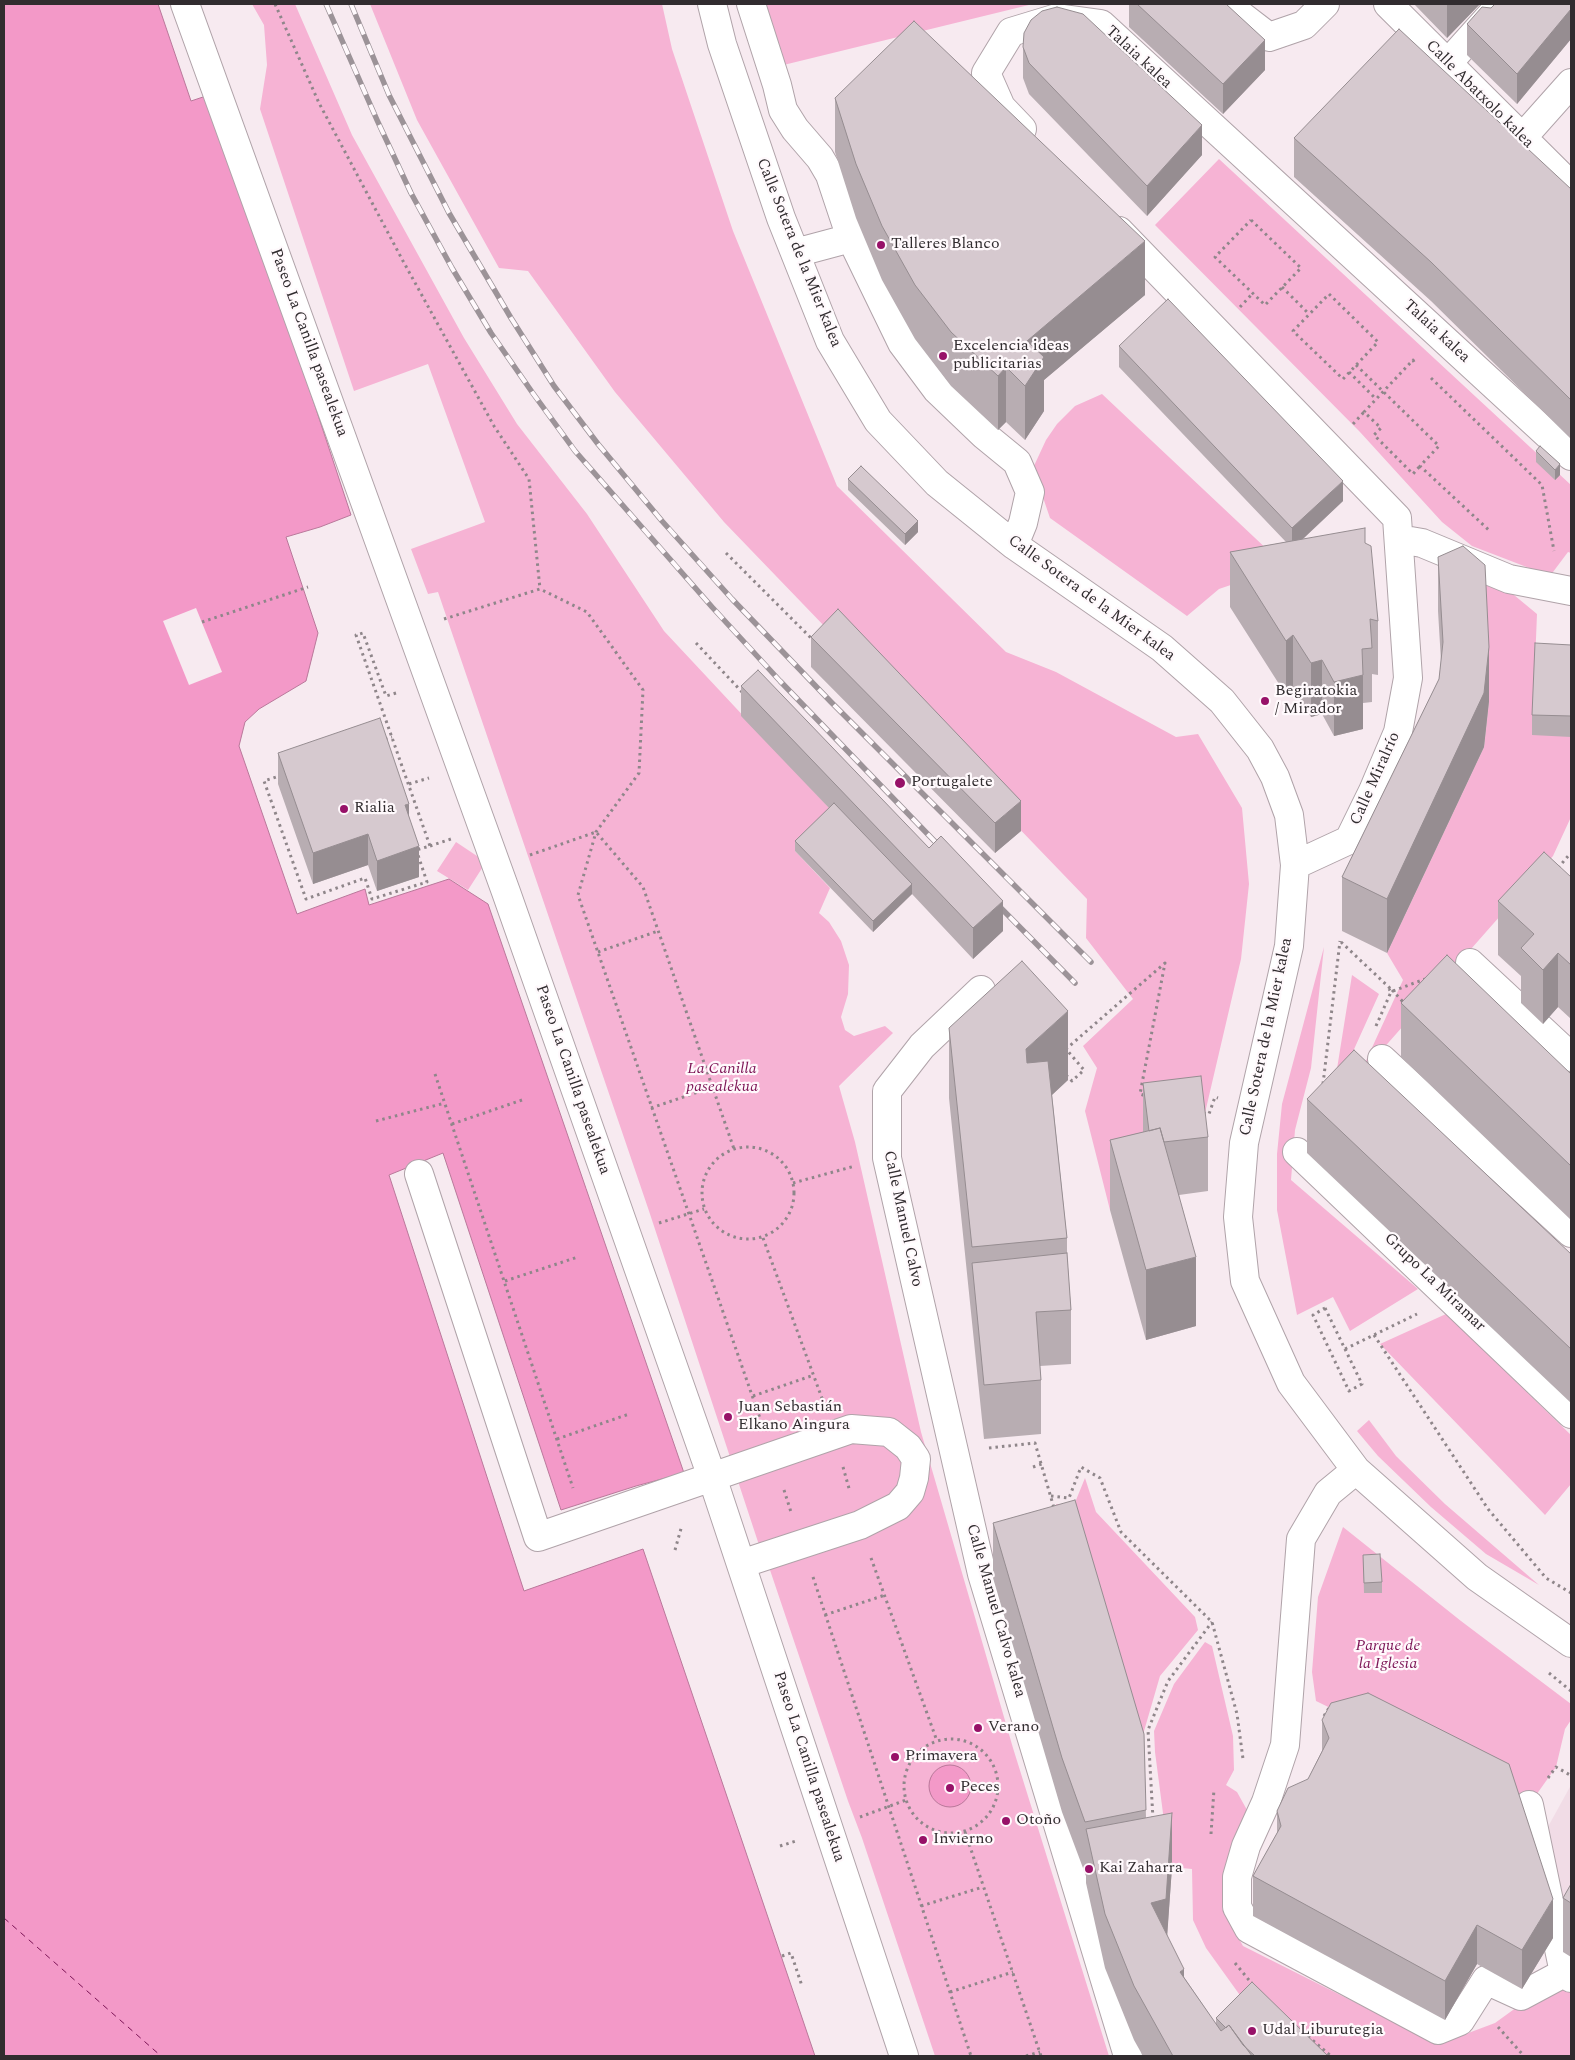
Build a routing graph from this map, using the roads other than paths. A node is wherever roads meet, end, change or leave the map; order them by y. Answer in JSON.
{"nodes":[{"id":1,"x":185,"y":4,"type":"edge"},
{"id":2,"x":712,"y":4,"type":"edge"},
{"id":3,"x":751,"y":4,"type":"edge"},
{"id":4,"x":1226,"y":4,"type":"edge"},
{"id":5,"x":1325,"y":4,"type":"edge"},
{"id":6,"x":1388,"y":4,"type":"edge"},
{"id":7,"x":1501,"y":4,"type":"edge"},
{"id":8,"x":1446,"y":64,"type":"junction"},
{"id":9,"x":1571,"y":83,"type":"edge"},
{"id":10,"x":1522,"y":138,"type":"junction"},
{"id":11,"x":1036,"y":144,"type":"edge"},
{"id":12,"x":1571,"y":186,"type":"edge"},
{"id":13,"x":1105,"y":216,"type":"edge"},
{"id":14,"x":851,"y":238,"type":"junction"},
{"id":15,"x":795,"y":254,"type":"junction"},
{"id":16,"x":1571,"y":456,"type":"edge"},
{"id":17,"x":1398,"y":528,"type":"junction"},
{"id":18,"x":1014,"y":546,"type":"junction"},
{"id":19,"x":1571,"y":591,"type":"edge"},
{"id":20,"x":1295,"y":865,"type":"junction"},
{"id":21,"x":1470,"y":963,"type":"road end"},
{"id":22,"x":981,"y":990,"type":"dead end"},
{"id":23,"x":1571,"y":1058,"type":"edge"},
{"id":24,"x":1382,"y":1059,"type":"dead end"},
{"id":25,"x":1297,"y":1152,"type":"dead end"},
{"id":26,"x":419,"y":1174,"type":"dead end"},
{"id":27,"x":1571,"y":1233,"type":"edge"},
{"id":28,"x":1571,"y":1414,"type":"edge"},
{"id":29,"x":953,"y":1451,"type":"junction"},
{"id":30,"x":916,"y":1459,"type":"junction"},
{"id":31,"x":1356,"y":1470,"type":"junction"},
{"id":32,"x":712,"y":1477,"type":"junction"},
{"id":33,"x":741,"y":1564,"type":"junction"},
{"id":34,"x":1571,"y":1643,"type":"edge"},
{"id":35,"x":1529,"y":1804,"type":"dead end"},
{"id":36,"x":1568,"y":1976,"type":"edge"},
{"id":37,"x":904,"y":2056,"type":"edge"},
{"id":38,"x":1128,"y":2056,"type":"edge"}],
"edges":[{"from":1,"to":32,"type":"street","name":"Paseo La Canilla pasealekua"},
{"from":2,"to":15,"type":"street","name":"Calle Sotera de la Mier kalea"},
{"from":3,"to":14,"type":"street"},
{"from":4,"to":5,"type":"street"},
{"from":6,"to":8,"type":"street","name":"Calle Abatxolo kalea"},
{"from":7,"to":8,"type":"street"},
{"from":8,"to":10,"type":"street","name":"Calle Abatxolo kalea"},
{"from":9,"to":10,"type":"street"},
{"from":10,"to":12,"type":"street","name":"Calle Abatxolo kalea"},
{"from":11,"to":16,"type":"street","name":"Talaia kalea"},
{"from":13,"to":17,"type":"street"},
{"from":14,"to":15,"type":"street"},
{"from":14,"to":18,"type":"street"},
{"from":15,"to":18,"type":"street","name":"Calle Sotera de la Mier kalea"},
{"from":17,"to":19,"type":"street"},
{"from":17,"to":20,"type":"street","name":"Calle Miralrío"},
{"from":18,"to":20,"type":"street","name":"Calle Sotera de la Mier kalea"},
{"from":20,"to":31,"type":"street","name":"Calle Sotera de la Mier kalea"},
{"from":21,"to":23,"type":"street"},
{"from":22,"to":29,"type":"street","name":"Calle Manuel Calvo"},
{"from":24,"to":27,"type":"street"},
{"from":25,"to":28,"type":"street","name":"Grupo La Miramar"},
{"from":26,"to":32,"type":"street"},
{"from":29,"to":30,"type":"street"},
{"from":29,"to":38,"type":"street","name":"Calle Manuel Calvo kalea"},
{"from":30,"to":32,"type":"street"},
{"from":30,"to":33,"type":"street"},
{"from":31,"to":34,"type":"street","name":"Calle Sotera de la Mier kalea"},
{"from":31,"to":36,"type":"street"},
{"from":32,"to":33,"type":"street","name":"Paseo La Canilla pasealekua"},
{"from":33,"to":37,"type":"street","name":"Paseo La Canilla pasealekua"},
{"from":35,"to":36,"type":"street"}]}
